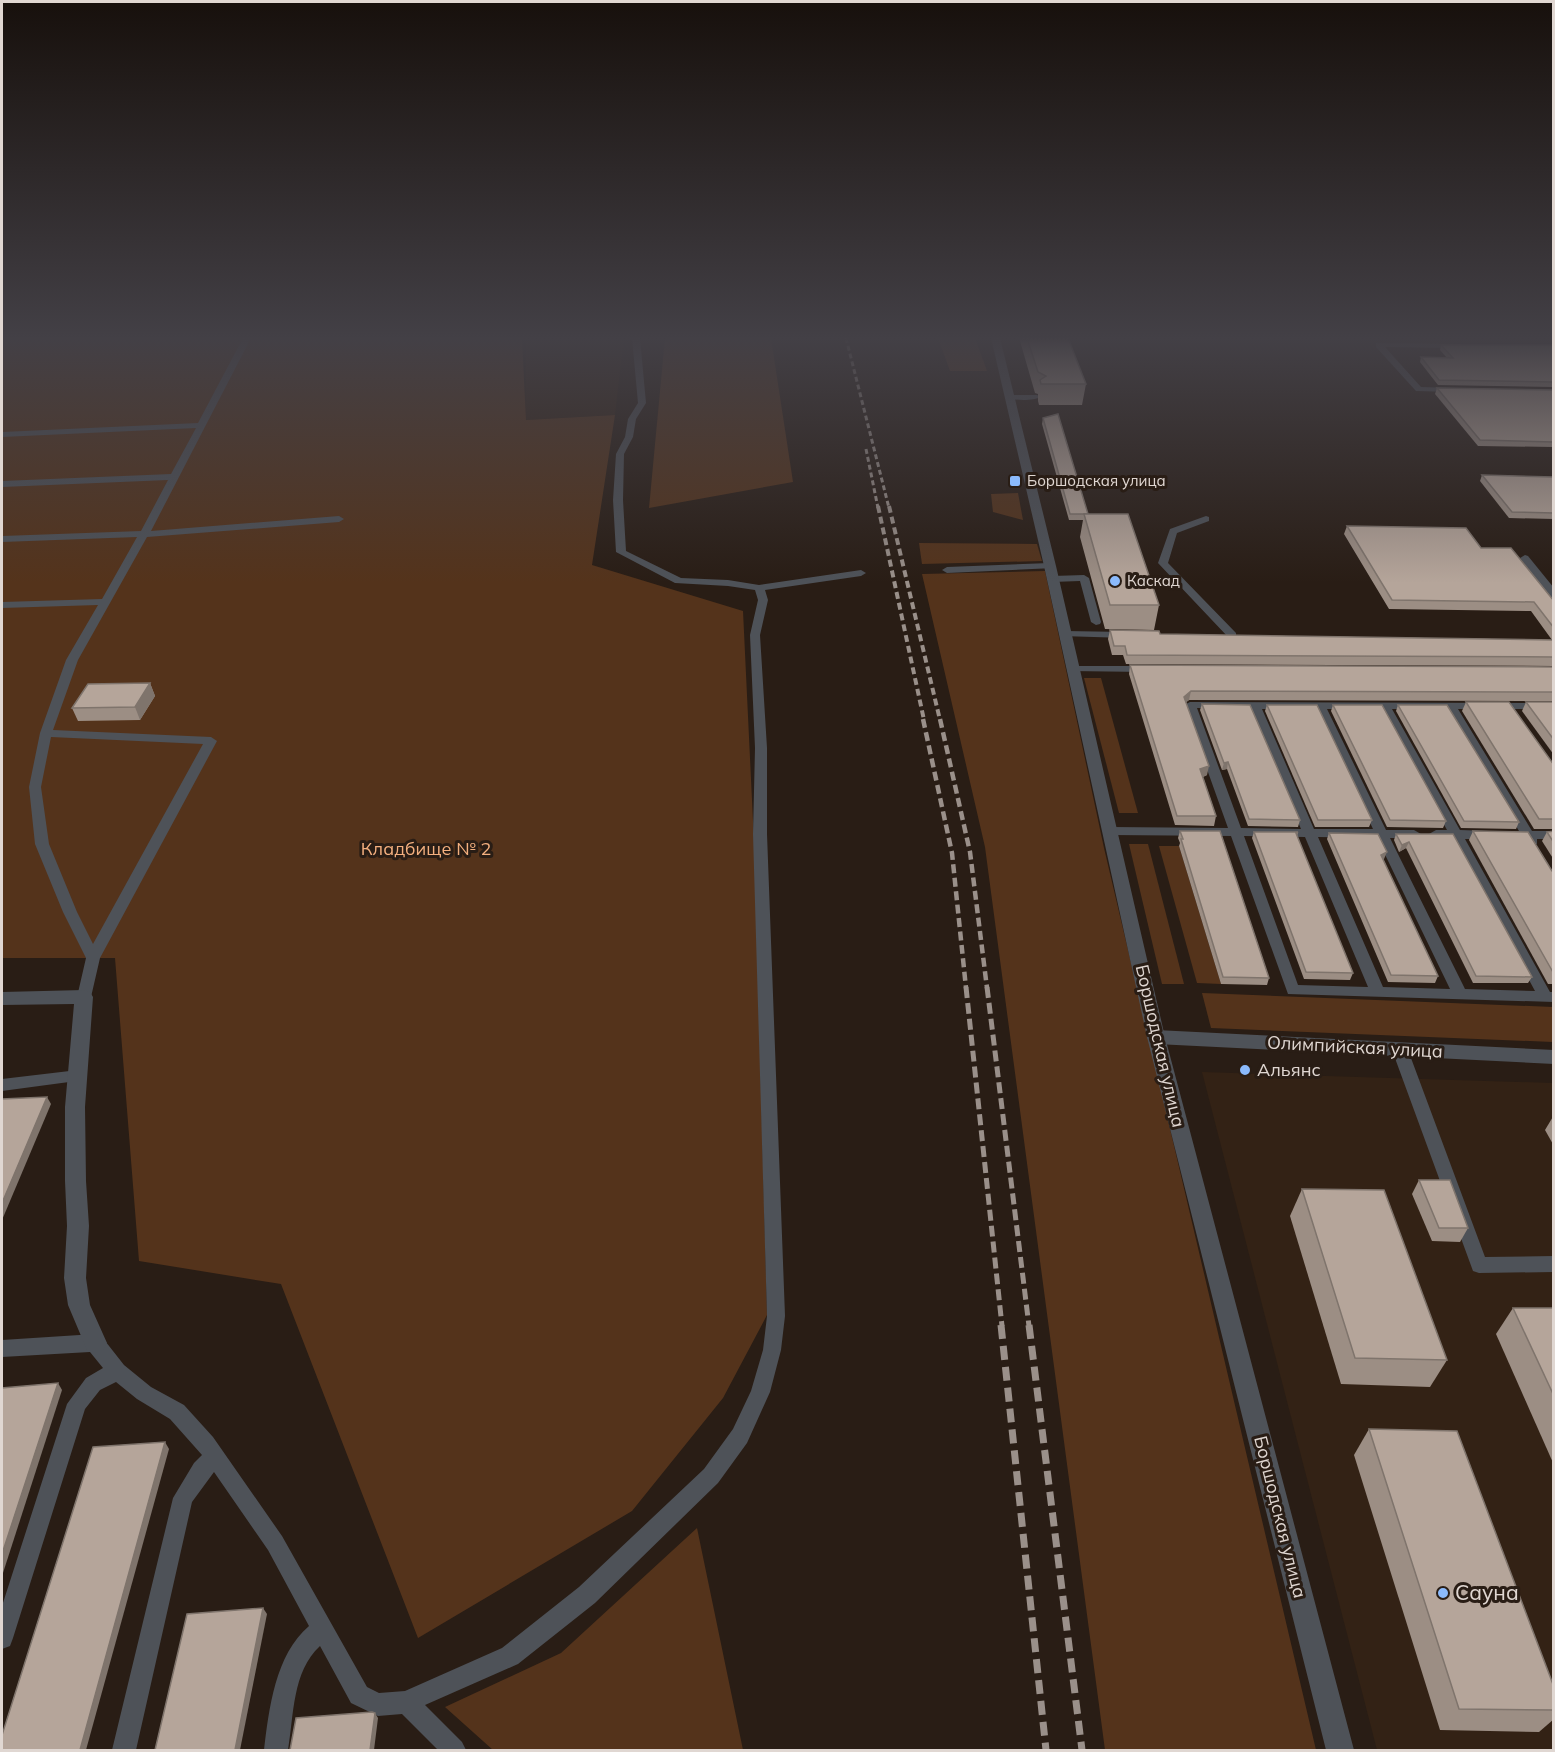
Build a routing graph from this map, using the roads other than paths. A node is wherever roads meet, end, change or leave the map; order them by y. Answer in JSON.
{"nodes":[{"id":1,"x":204,"y":420,"type":"edge"},
{"id":2,"x":632,"y":420,"type":"edge"},
{"id":3,"x":1015,"y":420,"type":"edge"},
{"id":4,"x":201,"y":425,"type":"junction"},
{"id":5,"x":2,"y":434,"type":"edge"},
{"id":6,"x":174,"y":477,"type":"junction"},
{"id":7,"x":2,"y":484,"type":"edge"},
{"id":8,"x":339,"y":519,"type":"dead end"},
{"id":9,"x":1206,"y":519,"type":"dead end"},
{"id":10,"x":144,"y":534,"type":"junction"},
{"id":11,"x":2,"y":539,"type":"edge"},
{"id":12,"x":1525,"y":558,"type":"dead end"},
{"id":13,"x":947,"y":570,"type":"dead end"},
{"id":14,"x":861,"y":573,"type":"dead end"},
{"id":15,"x":1051,"y":573,"type":"junction"},
{"id":16,"x":759,"y":588,"type":"junction"},
{"id":17,"x":1554,"y":596,"type":"edge"},
{"id":18,"x":104,"y":602,"type":"junction"},
{"id":19,"x":2,"y":605,"type":"edge"},
{"id":20,"x":1096,"y":622,"type":"dead end"},
{"id":21,"x":1065,"y":634,"type":"junction"},
{"id":22,"x":1141,"y":635,"type":"edge"},
{"id":23,"x":1232,"y":635,"type":"edge"},
{"id":24,"x":1073,"y":669,"type":"junction"},
{"id":25,"x":1155,"y":669,"type":"edge"},
{"id":26,"x":1255,"y":705,"type":"junction"},
{"id":27,"x":1320,"y":706,"type":"junction"},
{"id":28,"x":1385,"y":706,"type":"junction"},
{"id":29,"x":1450,"y":706,"type":"junction"},
{"id":30,"x":1554,"y":706,"type":"edge"},
{"id":31,"x":46,"y":733,"type":"junction"},
{"id":32,"x":1110,"y":831,"type":"junction"},
{"id":33,"x":1236,"y":832,"type":"junction"},
{"id":34,"x":1310,"y":833,"type":"junction"},
{"id":35,"x":1382,"y":834,"type":"junction"},
{"id":36,"x":1456,"y":834,"type":"junction"},
{"id":37,"x":1529,"y":835,"type":"junction"},
{"id":38,"x":1554,"y":835,"type":"edge"},
{"id":39,"x":1541,"y":855,"type":"edge"},
{"id":40,"x":93,"y":958,"type":"junction"},
{"id":41,"x":1378,"y":992,"type":"junction"},
{"id":42,"x":1460,"y":995,"type":"junction"},
{"id":43,"x":84,"y":997,"type":"junction"},
{"id":44,"x":1550,"y":997,"type":"edge"},
{"id":45,"x":2,"y":999,"type":"edge"},
{"id":46,"x":1156,"y":1037,"type":"junction"},
{"id":47,"x":1400,"y":1050,"type":"junction"},
{"id":48,"x":1554,"y":1057,"type":"edge"},
{"id":49,"x":78,"y":1076,"type":"junction"},
{"id":50,"x":2,"y":1085,"type":"edge"},
{"id":51,"x":1554,"y":1264,"type":"edge"},
{"id":52,"x":96,"y":1343,"type":"junction"},
{"id":53,"x":2,"y":1348,"type":"edge"},
{"id":54,"x":117,"y":1371,"type":"junction"},
{"id":55,"x":215,"y":1457,"type":"junction"},
{"id":56,"x":322,"y":1629,"type":"junction"},
{"id":57,"x":2,"y":1638,"type":"edge"},
{"id":58,"x":406,"y":1702,"type":"junction"},
{"id":59,"x":124,"y":1750,"type":"edge"},
{"id":60,"x":276,"y":1750,"type":"edge"},
{"id":61,"x":454,"y":1750,"type":"edge"},
{"id":62,"x":1340,"y":1750,"type":"edge"}],
"edges":[{"from":1,"to":4,"type":"lane"},
{"from":2,"to":16,"type":"lane"},
{"from":3,"to":15,"type":"street","name":"Боршодская улица"},
{"from":4,"to":5,"type":"lane"},
{"from":4,"to":6,"type":"lane"},
{"from":6,"to":7,"type":"lane"},
{"from":6,"to":10,"type":"lane"},
{"from":8,"to":10,"type":"lane"},
{"from":9,"to":23,"type":"lane"},
{"from":10,"to":11,"type":"lane"},
{"from":10,"to":18,"type":"lane"},
{"from":12,"to":17,"type":"lane"},
{"from":13,"to":15,"type":"lane"},
{"from":14,"to":16,"type":"lane"},
{"from":15,"to":20,"type":"lane"},
{"from":15,"to":21,"type":"street","name":"Боршодская улица"},
{"from":16,"to":58,"type":"lane"},
{"from":18,"to":19,"type":"lane"},
{"from":18,"to":31,"type":"lane"},
{"from":21,"to":22,"type":"lane"},
{"from":21,"to":24,"type":"street","name":"Боршодская улица"},
{"from":24,"to":25,"type":"lane"},
{"from":24,"to":32,"type":"street","name":"Боршодская улица"},
{"from":26,"to":27,"type":"lane"},
{"from":26,"to":33,"type":"lane"},
{"from":26,"to":34,"type":"lane"},
{"from":27,"to":28,"type":"lane"},
{"from":27,"to":35,"type":"lane"},
{"from":28,"to":29,"type":"lane"},
{"from":28,"to":36,"type":"lane"},
{"from":29,"to":30,"type":"lane"},
{"from":29,"to":37,"type":"lane"},
{"from":31,"to":40,"type":"lane"},
{"from":31,"to":40,"type":"lane"},
{"from":32,"to":33,"type":"lane"},
{"from":32,"to":46,"type":"street","name":"Боршодская улица"},
{"from":33,"to":34,"type":"lane"},
{"from":33,"to":41,"type":"lane"},
{"from":34,"to":35,"type":"lane"},
{"from":34,"to":41,"type":"lane"},
{"from":35,"to":36,"type":"lane"},
{"from":35,"to":42,"type":"lane"},
{"from":36,"to":37,"type":"lane"},
{"from":36,"to":44,"type":"lane"},
{"from":37,"to":38,"type":"lane"},
{"from":37,"to":39,"type":"lane"},
{"from":40,"to":43,"type":"lane"},
{"from":41,"to":42,"type":"lane"},
{"from":42,"to":44,"type":"lane"},
{"from":43,"to":45,"type":"street"},
{"from":43,"to":49,"type":"street"},
{"from":46,"to":47,"type":"street","name":"Олимпийская улица"},
{"from":46,"to":62,"type":"street","name":"Боршодская улица"},
{"from":47,"to":48,"type":"street","name":"Олимпийская улица"},
{"from":47,"to":51,"type":"lane"},
{"from":49,"to":50,"type":"lane"},
{"from":49,"to":52,"type":"street"},
{"from":52,"to":53,"type":"lane"},
{"from":52,"to":54,"type":"lane"},
{"from":54,"to":55,"type":"lane"},
{"from":54,"to":57,"type":"lane"},
{"from":55,"to":56,"type":"lane"},
{"from":55,"to":59,"type":"lane"},
{"from":56,"to":58,"type":"lane"},
{"from":56,"to":60,"type":"lane"},
{"from":58,"to":61,"type":"lane"}]}
